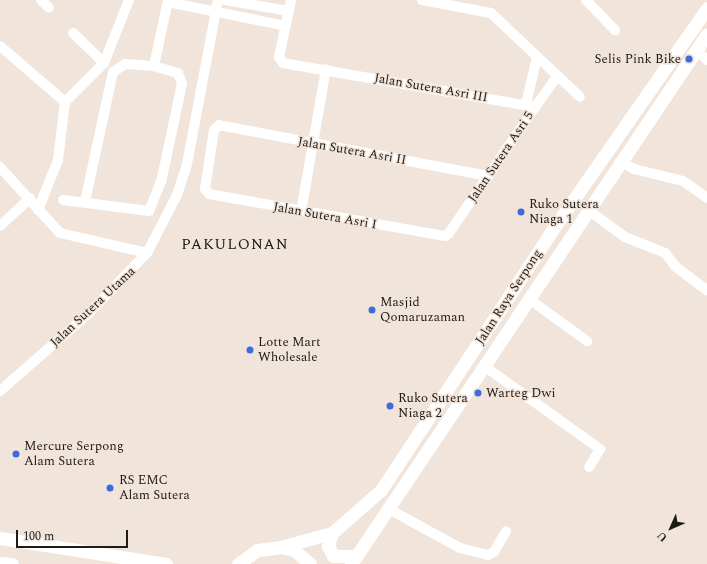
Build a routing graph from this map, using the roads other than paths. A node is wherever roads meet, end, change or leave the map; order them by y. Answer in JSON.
{"nodes":[{"id":1,"x":41,"y":0,"type":"edge"},
{"id":2,"x":129,"y":0,"type":"edge"},
{"id":3,"x":218,"y":0,"type":"edge"},
{"id":4,"x":225,"y":0,"type":"edge"},
{"id":5,"x":291,"y":0,"type":"edge"},
{"id":6,"x":422,"y":0,"type":"edge"},
{"id":7,"x":586,"y":0,"type":"edge"},
{"id":8,"x":168,"y":1,"type":"edge"},
{"id":9,"x":49,"y":8,"type":"dead end"},
{"id":10,"x":707,"y":8,"type":"edge"},
{"id":11,"x":289,"y":11,"type":"junction"},
{"id":12,"x":216,"y":14,"type":"junction"},
{"id":13,"x":286,"y":26,"type":"junction"},
{"id":14,"x":615,"y":30,"type":"dead end"},
{"id":15,"x":73,"y":33,"type":"dead end"},
{"id":16,"x":707,"y":34,"type":"edge"},
{"id":17,"x":0,"y":46,"type":"edge"},
{"id":18,"x":696,"y":50,"type":"junction"},
{"id":19,"x":536,"y":57,"type":"junction"},
{"id":20,"x":707,"y":60,"type":"edge"},
{"id":21,"x":104,"y":63,"type":"junction"},
{"id":22,"x":154,"y":66,"type":"junction"},
{"id":23,"x":326,"y":69,"type":"junction"},
{"id":24,"x":556,"y":77,"type":"junction"},
{"id":25,"x":580,"y":97,"type":"dead end"},
{"id":26,"x":65,"y":102,"type":"junction"},
{"id":27,"x":531,"y":106,"type":"junction"},
{"id":28,"x":313,"y":144,"type":"junction"},
{"id":29,"x":620,"y":161,"type":"junction"},
{"id":30,"x":0,"y":167,"type":"edge"},
{"id":31,"x":488,"y":176,"type":"junction"},
{"id":32,"x":206,"y":192,"type":"joint"},
{"id":33,"x":705,"y":193,"type":"edge"},
{"id":34,"x":30,"y":198,"type":"junction"},
{"id":35,"x":63,"y":200,"type":"dead end"},
{"id":36,"x":85,"y":202,"type":"junction"},
{"id":37,"x":38,"y":210,"type":"junction"},
{"id":38,"x":588,"y":210,"type":"junction"},
{"id":39,"x":301,"y":212,"type":"junction"},
{"id":40,"x":0,"y":226,"type":"edge"},
{"id":41,"x":445,"y":236,"type":"joint"},
{"id":42,"x":147,"y":253,"type":"junction"},
{"id":43,"x":707,"y":290,"type":"edge"},
{"id":44,"x":529,"y":299,"type":"junction"},
{"id":45,"x":587,"y":341,"type":"dead end"},
{"id":46,"x":484,"y":366,"type":"junction"},
{"id":47,"x":0,"y":391,"type":"edge"},
{"id":48,"x":588,"y":467,"type":"dead end"},
{"id":49,"x":387,"y":508,"type":"junction"},
{"id":50,"x":506,"y":531,"type":"dead end"},
{"id":51,"x":332,"y":533,"type":"junction"},
{"id":52,"x":0,"y":538,"type":"edge"},
{"id":53,"x":280,"y":547,"type":"junction"},
{"id":54,"x":353,"y":560,"type":"edge"},
{"id":55,"x":0,"y":563,"type":"edge"},
{"id":56,"x":12,"y":564,"type":"edge"},
{"id":57,"x":166,"y":564,"type":"edge"},
{"id":58,"x":238,"y":564,"type":"edge"},
{"id":59,"x":310,"y":564,"type":"edge"}],
"edges":[{"from":1,"to":9,"type":"street"},
{"from":2,"to":21,"type":"street"},
{"from":3,"to":12,"type":"street","name":"Jalan Sutera Utama"},
{"from":4,"to":11,"type":"street"},
{"from":5,"to":11,"type":"street"},
{"from":6,"to":19,"type":"street"},
{"from":7,"to":14,"type":"street"},
{"from":8,"to":12,"type":"street"},
{"from":8,"to":22,"type":"street"},
{"from":10,"to":51,"type":"main road","name":"Jalan Raya Serpong"},
{"from":11,"to":13,"type":"street"},
{"from":12,"to":13,"type":"street"},
{"from":12,"to":42,"type":"street","name":"Jalan Sutera Utama"},
{"from":13,"to":23,"type":"street","name":"Jalan Sutera Asri III"},
{"from":15,"to":21,"type":"street"},
{"from":16,"to":18,"type":"main road","name":"Jalan Raya Serpong"},
{"from":17,"to":26,"type":"street"},
{"from":18,"to":20,"type":"street"},
{"from":18,"to":29,"type":"main road","name":"Jalan Raya Serpong"},
{"from":19,"to":24,"type":"street"},
{"from":19,"to":27,"type":"street"},
{"from":21,"to":26,"type":"street"},
{"from":22,"to":36,"type":"street"},
{"from":22,"to":36,"type":"street"},
{"from":23,"to":27,"type":"street","name":"Jalan Sutera Asri III"},
{"from":23,"to":28,"type":"street"},
{"from":24,"to":25,"type":"street"},
{"from":24,"to":27,"type":"street","name":"Jalan Sutera Asri 5"},
{"from":26,"to":37,"type":"street"},
{"from":27,"to":31,"type":"street","name":"Jalan Sutera Asri 5"},
{"from":28,"to":31,"type":"street","name":"Jalan Sutera Asri II"},
{"from":28,"to":32,"type":"street","name":"Jalan Sutera Asri II"},
{"from":28,"to":39,"type":"street"},
{"from":29,"to":33,"type":"street"},
{"from":29,"to":38,"type":"main road","name":"Jalan Raya Serpong"},
{"from":30,"to":34,"type":"street"},
{"from":31,"to":41,"type":"street","name":"Jalan Sutera Asri 5"},
{"from":32,"to":39,"type":"street","name":"Jalan Sutera Asri I"},
{"from":34,"to":37,"type":"street"},
{"from":34,"to":40,"type":"street"},
{"from":35,"to":36,"type":"street"},
{"from":37,"to":42,"type":"street"},
{"from":38,"to":43,"type":"street"},
{"from":38,"to":44,"type":"main road","name":"Jalan Raya Serpong"},
{"from":39,"to":41,"type":"street","name":"Jalan Sutera Asri I"},
{"from":42,"to":47,"type":"street","name":"Jalan Sutera Utama"},
{"from":44,"to":45,"type":"street"},
{"from":44,"to":46,"type":"main road","name":"Jalan Raya Serpong"},
{"from":46,"to":48,"type":"street"},
{"from":46,"to":49,"type":"main road","name":"Jalan Raya Serpong"},
{"from":49,"to":50,"type":"street"},
{"from":49,"to":54,"type":"main road","name":"Jalan Raya Serpong"},
{"from":51,"to":53,"type":"main road","name":"Jalan Raya Serpong"},
{"from":51,"to":54,"type":"main road"},
{"from":52,"to":57,"type":"main road"},
{"from":53,"to":58,"type":"main road","name":"Jalan Raya Serpong"},
{"from":53,"to":59,"type":"main road"},
{"from":55,"to":56,"type":"main road"}]}
